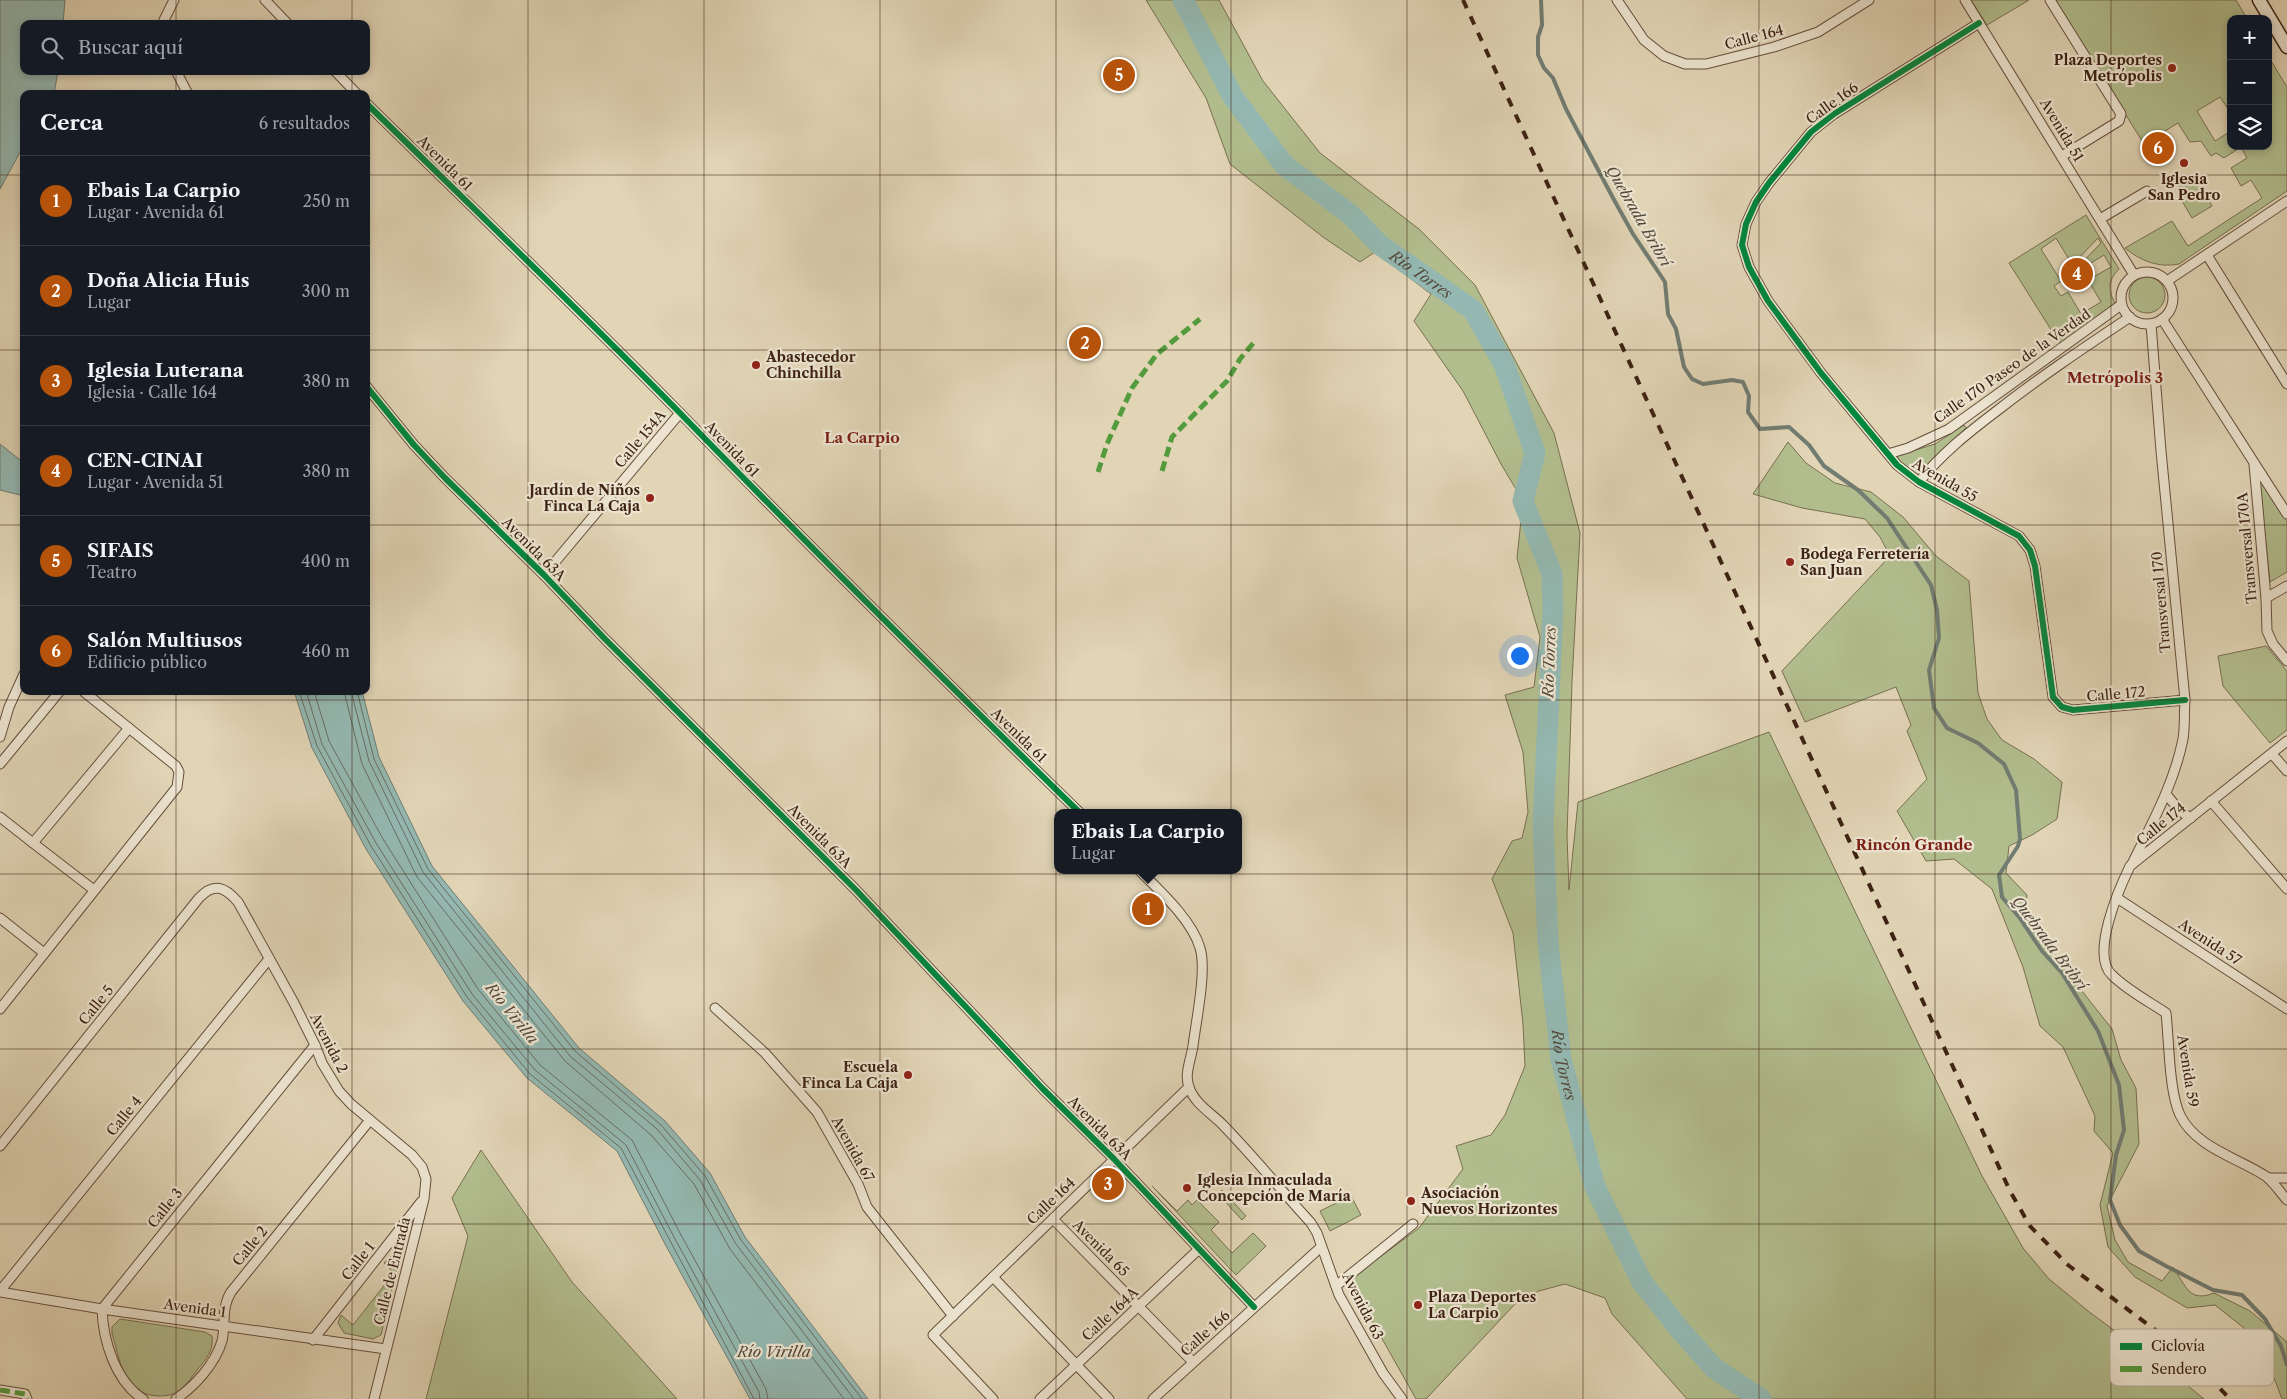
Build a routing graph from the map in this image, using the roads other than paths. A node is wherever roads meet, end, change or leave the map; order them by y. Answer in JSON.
{"nodes":[{"id":1,"x":174,"y":0,"type":"edge"},
{"id":2,"x":265,"y":0,"type":"edge"},
{"id":3,"x":1617,"y":0,"type":"edge"},
{"id":4,"x":1869,"y":0,"type":"edge"},
{"id":5,"x":1965,"y":0,"type":"edge"},
{"id":6,"x":2050,"y":0,"type":"edge"},
{"id":7,"x":2252,"y":0,"type":"edge"},
{"id":8,"x":2259,"y":0,"type":"edge"},
{"id":9,"x":2261,"y":15,"type":"edge"},
{"id":10,"x":165,"y":20,"type":"edge"},
{"id":11,"x":284,"y":20,"type":"edge"},
{"id":12,"x":1980,"y":22,"type":"junction"},
{"id":13,"x":2272,"y":31,"type":"edge"},
{"id":14,"x":2283,"y":41,"type":"edge"},
{"id":15,"x":2287,"y":58,"type":"edge"},
{"id":16,"x":178,"y":75,"type":"edge"},
{"id":17,"x":339,"y":75,"type":"edge"},
{"id":18,"x":186,"y":90,"type":"edge"},
{"id":19,"x":353,"y":90,"type":"edge"},
{"id":20,"x":370,"y":107,"type":"edge"},
{"id":21,"x":2062,"y":156,"type":"junction"},
{"id":22,"x":2147,"y":190,"type":"dead end"},
{"id":23,"x":2286,"y":203,"type":"edge"},
{"id":24,"x":2100,"y":219,"type":"junction"},
{"id":25,"x":1742,"y":245,"type":"joint"},
{"id":26,"x":2207,"y":255,"type":"junction"},
{"id":27,"x":2134,"y":275,"type":"junction"},
{"id":28,"x":2168,"y":281,"type":"junction"},
{"id":29,"x":2121,"y":305,"type":"junction"},
{"id":30,"x":2130,"y":317,"type":"junction"},
{"id":31,"x":2162,"y":320,"type":"junction"},
{"id":32,"x":2151,"y":324,"type":"junction"},
{"id":33,"x":2287,"y":384,"type":"edge"},
{"id":34,"x":370,"y":391,"type":"edge"},
{"id":35,"x":680,"y":413,"type":"junction"},
{"id":36,"x":1888,"y":454,"type":"junction"},
{"id":37,"x":2253,"y":462,"type":"junction"},
{"id":38,"x":1919,"y":482,"type":"junction"},
{"id":39,"x":2287,"y":514,"type":"edge"},
{"id":40,"x":544,"y":575,"type":"junction"},
{"id":41,"x":2287,"y":586,"type":"edge"},
{"id":42,"x":2266,"y":598,"type":"junction"},
{"id":43,"x":2287,"y":661,"type":"edge"},
{"id":44,"x":20,"y":682,"type":"edge"},
{"id":45,"x":57,"y":695,"type":"edge"},
{"id":46,"x":88,"y":695,"type":"edge"},
{"id":47,"x":2053,"y":697,"type":"joint"},
{"id":48,"x":2185,"y":700,"type":"junction"},
{"id":49,"x":129,"y":728,"type":"junction"},
{"id":50,"x":0,"y":737,"type":"edge"},
{"id":51,"x":2287,"y":741,"type":"edge"},
{"id":52,"x":2272,"y":754,"type":"junction"},
{"id":53,"x":0,"y":764,"type":"edge"},
{"id":54,"x":2287,"y":771,"type":"edge"},
{"id":55,"x":2166,"y":794,"type":"junction"},
{"id":56,"x":2211,"y":802,"type":"junction"},
{"id":57,"x":1076,"y":809,"type":"edge"},
{"id":58,"x":0,"y":817,"type":"edge"},
{"id":59,"x":2191,"y":818,"type":"junction"},
{"id":60,"x":33,"y":843,"type":"junction"},
{"id":61,"x":2130,"y":866,"type":"junction"},
{"id":62,"x":1143,"y":874,"type":"edge"},
{"id":63,"x":217,"y":888,"type":"joint"},
{"id":64,"x":2287,"y":889,"type":"edge"},
{"id":65,"x":94,"y":890,"type":"junction"},
{"id":66,"x":2117,"y":898,"type":"junction"},
{"id":67,"x":0,"y":918,"type":"edge"},
{"id":68,"x":44,"y":953,"type":"junction"},
{"id":69,"x":269,"y":959,"type":"junction"},
{"id":70,"x":715,"y":1008,"type":"dead end"},
{"id":71,"x":0,"y":1009,"type":"edge"},
{"id":72,"x":2287,"y":1009,"type":"edge"},
{"id":73,"x":2166,"y":1013,"type":"joint"},
{"id":74,"x":315,"y":1045,"type":"junction"},
{"id":75,"x":1189,"y":1088,"type":"junction"},
{"id":76,"x":370,"y":1120,"type":"junction"},
{"id":77,"x":0,"y":1146,"type":"edge"},
{"id":78,"x":1114,"y":1160,"type":"junction"},
{"id":79,"x":2268,"y":1178,"type":"junction"},
{"id":80,"x":2287,"y":1178,"type":"edge"},
{"id":81,"x":424,"y":1199,"type":"junction"},
{"id":82,"x":2287,"y":1200,"type":"edge"},
{"id":83,"x":1053,"y":1219,"type":"junction"},
{"id":84,"x":1413,"y":1224,"type":"dead end"},
{"id":85,"x":1321,"y":1246,"type":"junction"},
{"id":86,"x":1199,"y":1249,"type":"junction"},
{"id":87,"x":993,"y":1277,"type":"junction"},
{"id":88,"x":1336,"y":1286,"type":"junction"},
{"id":89,"x":0,"y":1291,"type":"edge"},
{"id":90,"x":1139,"y":1305,"type":"junction"},
{"id":91,"x":1254,"y":1307,"type":"junction"},
{"id":92,"x":102,"y":1308,"type":"junction"},
{"id":93,"x":952,"y":1316,"type":"junction"},
{"id":94,"x":223,"y":1326,"type":"junction"},
{"id":95,"x":313,"y":1340,"type":"junction"},
{"id":96,"x":386,"y":1349,"type":"junction"},
{"id":97,"x":1193,"y":1362,"type":"junction"},
{"id":98,"x":1077,"y":1364,"type":"junction"},
{"id":99,"x":0,"y":1390,"type":"edge"},
{"id":100,"x":27,"y":1399,"type":"edge"},
{"id":101,"x":143,"y":1399,"type":"edge"},
{"id":102,"x":176,"y":1399,"type":"edge"},
{"id":103,"x":374,"y":1399,"type":"edge"},
{"id":104,"x":993,"y":1399,"type":"edge"},
{"id":105,"x":1040,"y":1399,"type":"edge"},
{"id":106,"x":1109,"y":1399,"type":"edge"},
{"id":107,"x":1152,"y":1399,"type":"edge"},
{"id":108,"x":1402,"y":1399,"type":"edge"}],
"edges":[{"from":1,"to":10,"type":"street"},
{"from":2,"to":11,"type":"street"},
{"from":3,"to":4,"type":"street","name":"Calle 164"},
{"from":5,"to":12,"type":"street","name":"Avenida 51"},
{"from":6,"to":21,"type":"street"},
{"from":7,"to":9,"type":"main road"},
{"from":8,"to":14,"type":"main road"},
{"from":12,"to":21,"type":"street","name":"Avenida 51"},
{"from":12,"to":25,"type":"street","name":"Calle 166"},
{"from":13,"to":14,"type":"main road"},
{"from":14,"to":15,"type":"main road"},
{"from":16,"to":18,"type":"street"},
{"from":17,"to":19,"type":"street"},
{"from":20,"to":35,"type":"street","name":"Avenida 61"},
{"from":21,"to":24,"type":"street","name":"Avenida 51"},
{"from":22,"to":24,"type":"street"},
{"from":23,"to":26,"type":"street"},
{"from":24,"to":27,"type":"street","name":"Avenida 51"},
{"from":25,"to":36,"type":"street","name":"Avenida 55"},
{"from":26,"to":28,"type":"street"},
{"from":26,"to":33,"type":"street"},
{"from":27,"to":28,"type":"street"},
{"from":27,"to":29,"type":"street"},
{"from":28,"to":31,"type":"street"},
{"from":29,"to":30,"type":"street"},
{"from":29,"to":36,"type":"street","name":"Calle 170 Paseo de la Verdad"},
{"from":30,"to":32,"type":"street"},
{"from":30,"to":38,"type":"street","name":"Calle 170 Paseo de la Verdad"},
{"from":31,"to":32,"type":"street"},
{"from":31,"to":37,"type":"street"},
{"from":32,"to":48,"type":"street","name":"Transversal 170"},
{"from":34,"to":40,"type":"street","name":"Avenida 63A"},
{"from":35,"to":40,"type":"street","name":"Calle 154A"},
{"from":35,"to":57,"type":"street","name":"Avenida 61"},
{"from":36,"to":38,"type":"street","name":"Avenida 55"},
{"from":37,"to":39,"type":"street"},
{"from":37,"to":42,"type":"street","name":"Transversal 170A"},
{"from":38,"to":47,"type":"street","name":"Avenida 55"},
{"from":40,"to":78,"type":"street","name":"Avenida 63A"},
{"from":41,"to":42,"type":"street"},
{"from":42,"to":43,"type":"street","name":"Transversal 170A"},
{"from":44,"to":50,"type":"street"},
{"from":45,"to":53,"type":"street"},
{"from":46,"to":49,"type":"street"},
{"from":47,"to":48,"type":"street","name":"Calle 172"},
{"from":48,"to":55,"type":"street","name":"Transversal 170"},
{"from":49,"to":60,"type":"street"},
{"from":49,"to":65,"type":"street"},
{"from":51,"to":52,"type":"street","name":"Calle 174"},
{"from":52,"to":54,"type":"street"},
{"from":52,"to":56,"type":"street","name":"Calle 174"},
{"from":55,"to":59,"type":"street"},
{"from":55,"to":61,"type":"street","name":"Transversal 170"},
{"from":56,"to":59,"type":"street","name":"Calle 174"},
{"from":56,"to":64,"type":"street"},
{"from":58,"to":60,"type":"street"},
{"from":59,"to":61,"type":"street","name":"Calle 174"},
{"from":60,"to":65,"type":"street"},
{"from":61,"to":66,"type":"street","name":"Calle 174"},
{"from":62,"to":75,"type":"street"},
{"from":63,"to":69,"type":"street","name":"Avenida 2"},
{"from":63,"to":77,"type":"street","name":"Calle 5"},
{"from":65,"to":68,"type":"street"},
{"from":66,"to":72,"type":"street","name":"Avenida 57"},
{"from":66,"to":73,"type":"street","name":"Calle 174"},
{"from":67,"to":68,"type":"street"},
{"from":68,"to":71,"type":"street"},
{"from":69,"to":74,"type":"street","name":"Avenida 2"},
{"from":69,"to":89,"type":"street","name":"Calle 4"},
{"from":70,"to":93,"type":"street","name":"Avenida 67"},
{"from":73,"to":79,"type":"street","name":"Avenida 59"},
{"from":74,"to":76,"type":"street","name":"Avenida 2"},
{"from":74,"to":92,"type":"street","name":"Calle 3"},
{"from":75,"to":78,"type":"street","name":"Calle 164"},
{"from":75,"to":85,"type":"street","name":"Avenida 63"},
{"from":76,"to":81,"type":"street","name":"Avenida 2"},
{"from":76,"to":94,"type":"street","name":"Calle 2"},
{"from":78,"to":83,"type":"street","name":"Calle 164"},
{"from":78,"to":86,"type":"street","name":"Avenida 63A"},
{"from":79,"to":80,"type":"street"},
{"from":79,"to":82,"type":"street","name":"Avenida 59"},
{"from":81,"to":95,"type":"street","name":"Calle 1"},
{"from":81,"to":96,"type":"street","name":"Calle de Entrada"},
{"from":83,"to":87,"type":"street","name":"Calle 164"},
{"from":83,"to":90,"type":"street","name":"Avenida 65"},
{"from":84,"to":88,"type":"street"},
{"from":85,"to":88,"type":"street","name":"Avenida 63"},
{"from":85,"to":91,"type":"street","name":"Calle 166"},
{"from":86,"to":90,"type":"street","name":"Calle 164A"},
{"from":86,"to":91,"type":"street","name":"Avenida 63A"},
{"from":87,"to":93,"type":"street","name":"Calle 164"},
{"from":87,"to":98,"type":"street"},
{"from":88,"to":108,"type":"street","name":"Avenida 63"},
{"from":89,"to":92,"type":"street","name":"Avenida 1"},
{"from":90,"to":97,"type":"street","name":"Avenida 65"},
{"from":90,"to":98,"type":"street","name":"Calle 164A"},
{"from":91,"to":97,"type":"street","name":"Calle 166"},
{"from":92,"to":94,"type":"street","name":"Avenida 1"},
{"from":92,"to":101,"type":"street"},
{"from":93,"to":104,"type":"street","name":"Calle 164"},
{"from":94,"to":95,"type":"street","name":"Avenida 1"},
{"from":94,"to":102,"type":"street","name":"Calle 2"},
{"from":95,"to":96,"type":"street","name":"Avenida 1"},
{"from":96,"to":103,"type":"street","name":"Calle de Entrada"},
{"from":97,"to":107,"type":"street","name":"Calle 166"},
{"from":98,"to":105,"type":"street","name":"Calle 164A"},
{"from":98,"to":106,"type":"street"},
{"from":99,"to":100,"type":"street"}]}
